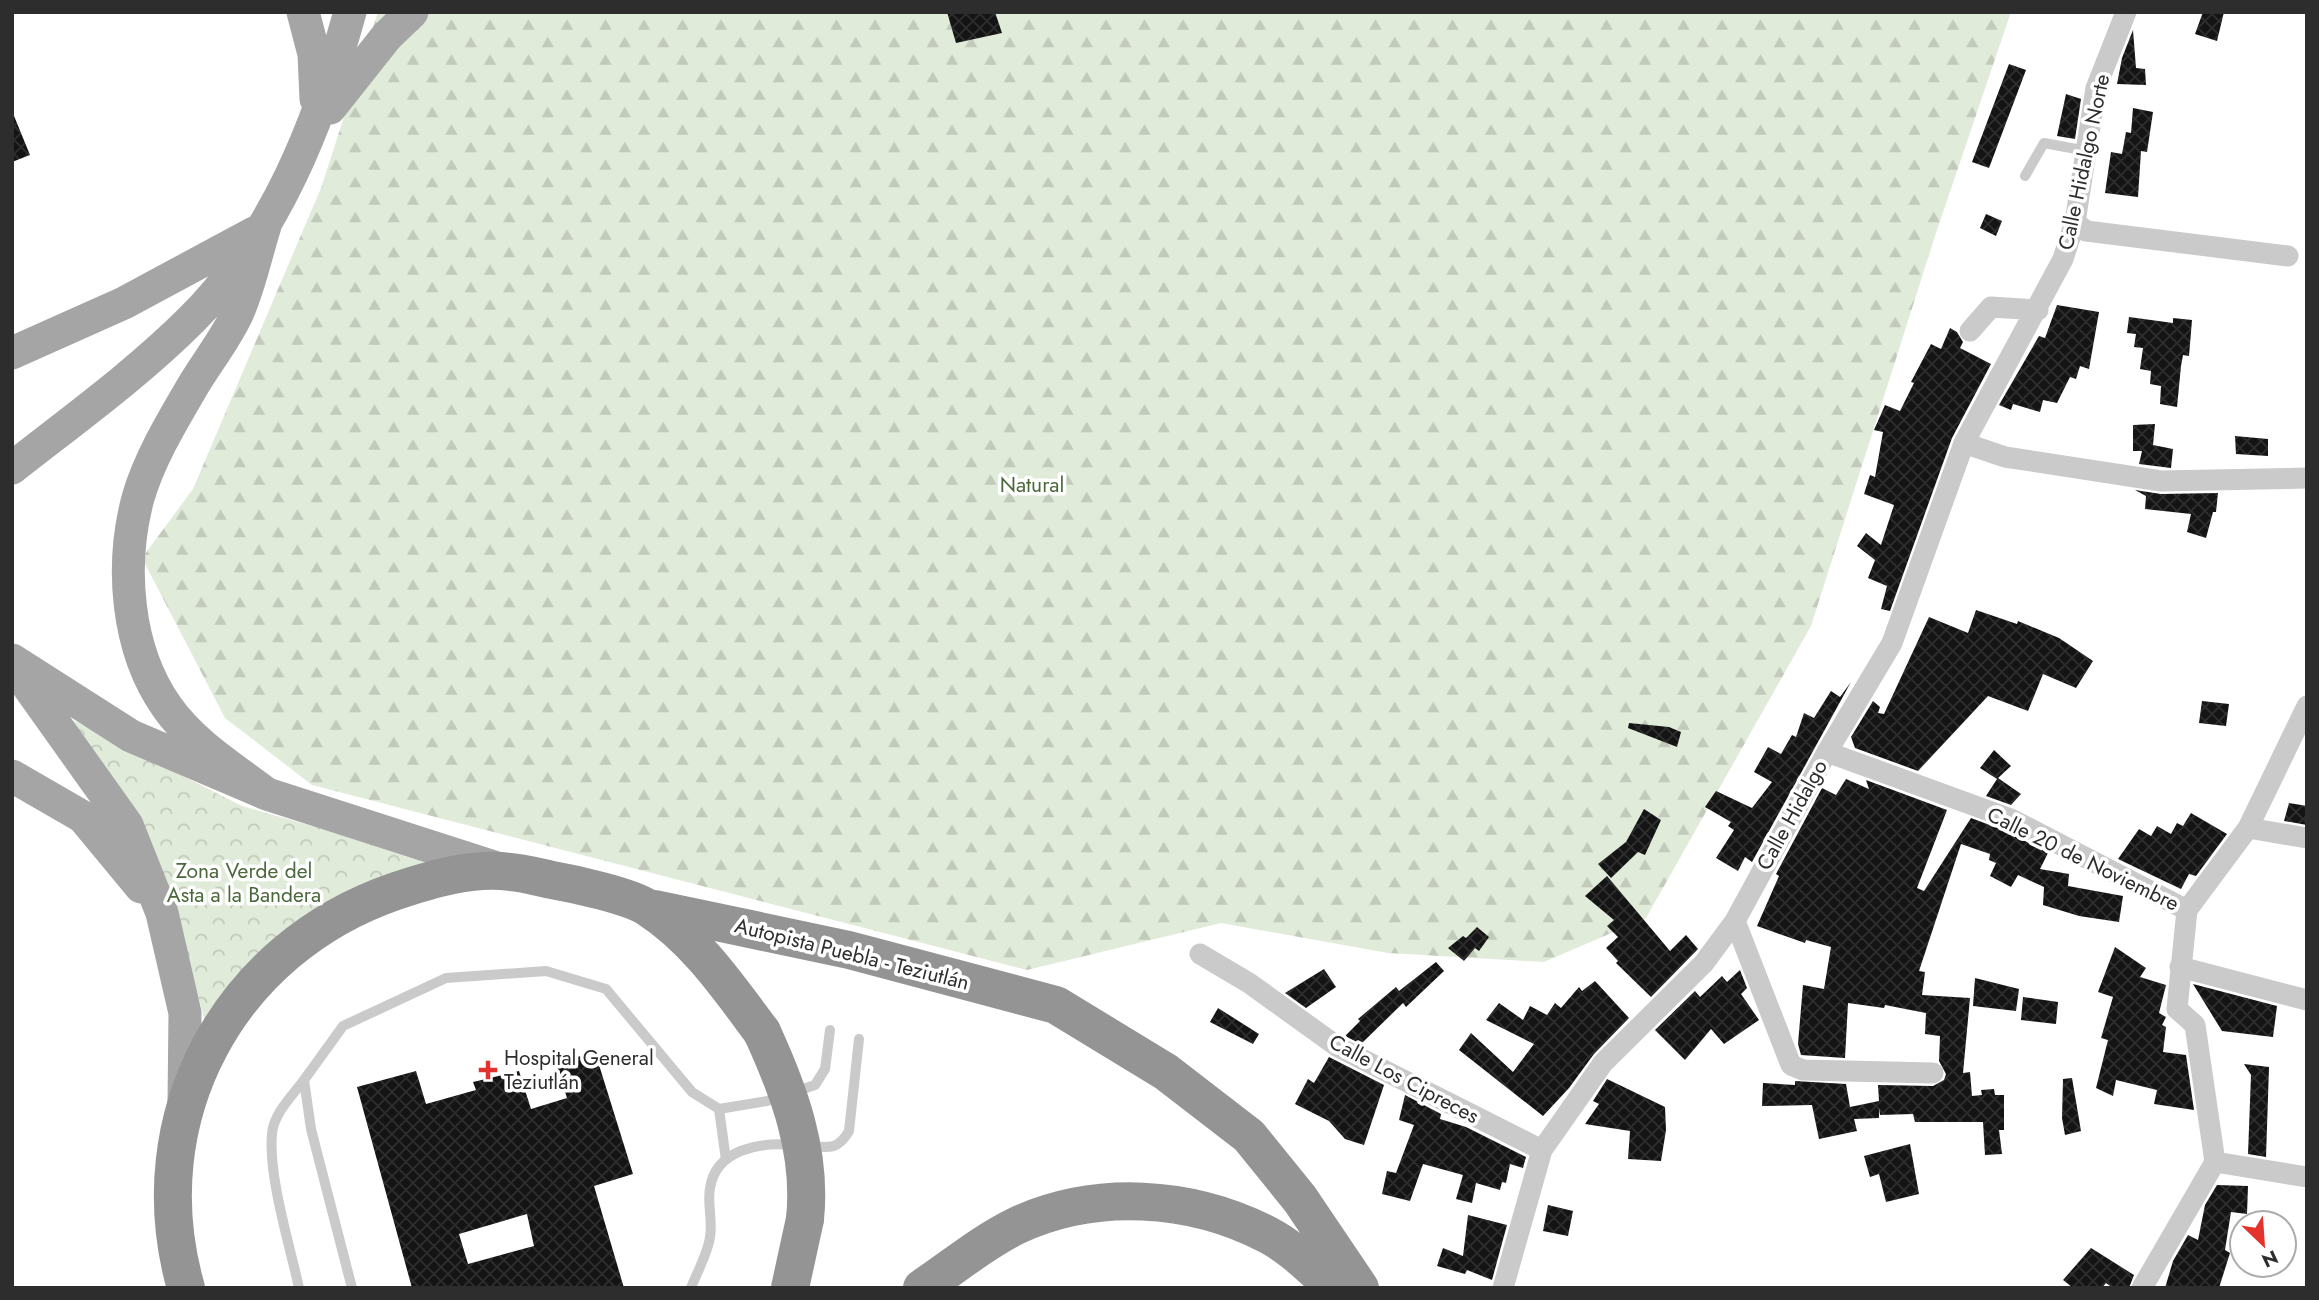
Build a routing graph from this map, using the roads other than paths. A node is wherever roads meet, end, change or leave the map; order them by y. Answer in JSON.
{"nodes":[{"id":1,"x":303,"y":12,"type":"edge"},
{"id":2,"x":350,"y":12,"type":"edge"},
{"id":3,"x":412,"y":12,"type":"edge"},
{"id":4,"x":2126,"y":12,"type":"edge"},
{"id":5,"x":313,"y":129,"type":"junction"},
{"id":6,"x":2088,"y":148,"type":"junction"},
{"id":7,"x":2025,"y":176,"type":"dead end"},
{"id":8,"x":2074,"y":222,"type":"junction"},
{"id":9,"x":265,"y":226,"type":"junction"},
{"id":10,"x":2288,"y":256,"type":"dead end"},
{"id":11,"x":2038,"y":310,"type":"junction"},
{"id":12,"x":1970,"y":331,"type":"dead end"},
{"id":13,"x":12,"y":352,"type":"edge"},
{"id":14,"x":1964,"y":443,"type":"junction"},
{"id":15,"x":20,"y":462,"type":"edge"},
{"id":16,"x":2307,"y":478,"type":"edge"},
{"id":17,"x":12,"y":662,"type":"edge"},
{"id":18,"x":2307,"y":706,"type":"edge"},
{"id":19,"x":1827,"y":752,"type":"junction"},
{"id":20,"x":12,"y":776,"type":"edge"},
{"id":21,"x":267,"y":794,"type":"junction"},
{"id":22,"x":2248,"y":828,"type":"junction"},
{"id":23,"x":2307,"y":838,"type":"edge"},
{"id":24,"x":508,"y":871,"type":"junction"},
{"id":25,"x":646,"y":907,"type":"junction"},
{"id":26,"x":2187,"y":911,"type":"junction"},
{"id":27,"x":162,"y":913,"type":"junction"},
{"id":28,"x":1735,"y":921,"type":"junction"},
{"id":29,"x":1200,"y":954,"type":"dead end"},
{"id":30,"x":2180,"y":967,"type":"junction"},
{"id":31,"x":2307,"y":1000,"type":"edge"},
{"id":32,"x":830,"y":1030,"type":"dead end"},
{"id":33,"x":859,"y":1039,"type":"dead end"},
{"id":34,"x":1933,"y":1073,"type":"dead end"},
{"id":35,"x":304,"y":1080,"type":"junction"},
{"id":36,"x":184,"y":1108,"type":"junction"},
{"id":37,"x":719,"y":1109,"type":"junction"},
{"id":38,"x":1542,"y":1150,"type":"junction"},
{"id":39,"x":726,"y":1160,"type":"junction"},
{"id":40,"x":2215,"y":1162,"type":"junction"},
{"id":41,"x":2307,"y":1177,"type":"edge"},
{"id":42,"x":186,"y":1288,"type":"edge"},
{"id":43,"x":299,"y":1288,"type":"edge"},
{"id":44,"x":352,"y":1288,"type":"edge"},
{"id":45,"x":691,"y":1288,"type":"edge"},
{"id":46,"x":790,"y":1288,"type":"edge"},
{"id":47,"x":922,"y":1288,"type":"edge"},
{"id":48,"x":1334,"y":1288,"type":"edge"},
{"id":49,"x":1360,"y":1288,"type":"edge"},
{"id":50,"x":1503,"y":1288,"type":"edge"},
{"id":51,"x":2142,"y":1288,"type":"edge"}],
"edges":[{"from":1,"to":5,"type":"main road"},
{"from":2,"to":5,"type":"main road"},
{"from":3,"to":5,"type":"main road"},
{"from":4,"to":6,"type":"street","name":"Calle Hidalgo Norte"},
{"from":5,"to":9,"type":"main road"},
{"from":6,"to":7,"type":"lane"},
{"from":6,"to":8,"type":"street","name":"Calle Hidalgo Norte"},
{"from":8,"to":10,"type":"street"},
{"from":8,"to":11,"type":"street","name":"Calle Hidalgo Norte"},
{"from":9,"to":13,"type":"main road"},
{"from":9,"to":15,"type":"main road"},
{"from":9,"to":21,"type":"main road"},
{"from":11,"to":12,"type":"street"},
{"from":11,"to":14,"type":"street","name":"Calle Hidalgo"},
{"from":14,"to":16,"type":"street"},
{"from":14,"to":19,"type":"street","name":"Calle Hidalgo"},
{"from":17,"to":21,"type":"main road"},
{"from":17,"to":27,"type":"main road"},
{"from":18,"to":22,"type":"street","name":"Calle 20 de Noviembre"},
{"from":19,"to":26,"type":"street","name":"Calle 20 de Noviembre"},
{"from":19,"to":28,"type":"street","name":"Calle Hidalgo"},
{"from":20,"to":27,"type":"main road"},
{"from":21,"to":24,"type":"main road"},
{"from":22,"to":23,"type":"street"},
{"from":22,"to":26,"type":"street","name":"Calle 20 de Noviembre"},
{"from":24,"to":25,"type":"highway","name":"Autopista Puebla - Teziutlán"},
{"from":24,"to":36,"type":"highway","name":"Autopista Puebla - Teziutlán"},
{"from":25,"to":46,"type":"highway","name":"Autopista Puebla - Teziutlán","bridge":true},
{"from":25,"to":49,"type":"highway","name":"Autopista Puebla - Teziutlán"},
{"from":26,"to":30,"type":"street"},
{"from":27,"to":36,"type":"main road"},
{"from":28,"to":34,"type":"street"},
{"from":28,"to":38,"type":"street","name":"Calle Hidalgo"},
{"from":29,"to":38,"type":"street","name":"Calle Los Cipreces"},
{"from":30,"to":31,"type":"street"},
{"from":30,"to":40,"type":"street"},
{"from":32,"to":37,"type":"lane"},
{"from":33,"to":39,"type":"lane"},
{"from":35,"to":37,"type":"lane"},
{"from":35,"to":43,"type":"lane"},
{"from":35,"to":44,"type":"lane"},
{"from":36,"to":42,"type":"highway","name":"Autopista Puebla - Teziutlán"},
{"from":37,"to":39,"type":"lane"},
{"from":38,"to":50,"type":"street","name":"Calle Hidalgo"},
{"from":39,"to":45,"type":"lane"},
{"from":40,"to":41,"type":"street"},
{"from":40,"to":51,"type":"street"},
{"from":47,"to":48,"type":"highway"}]}
